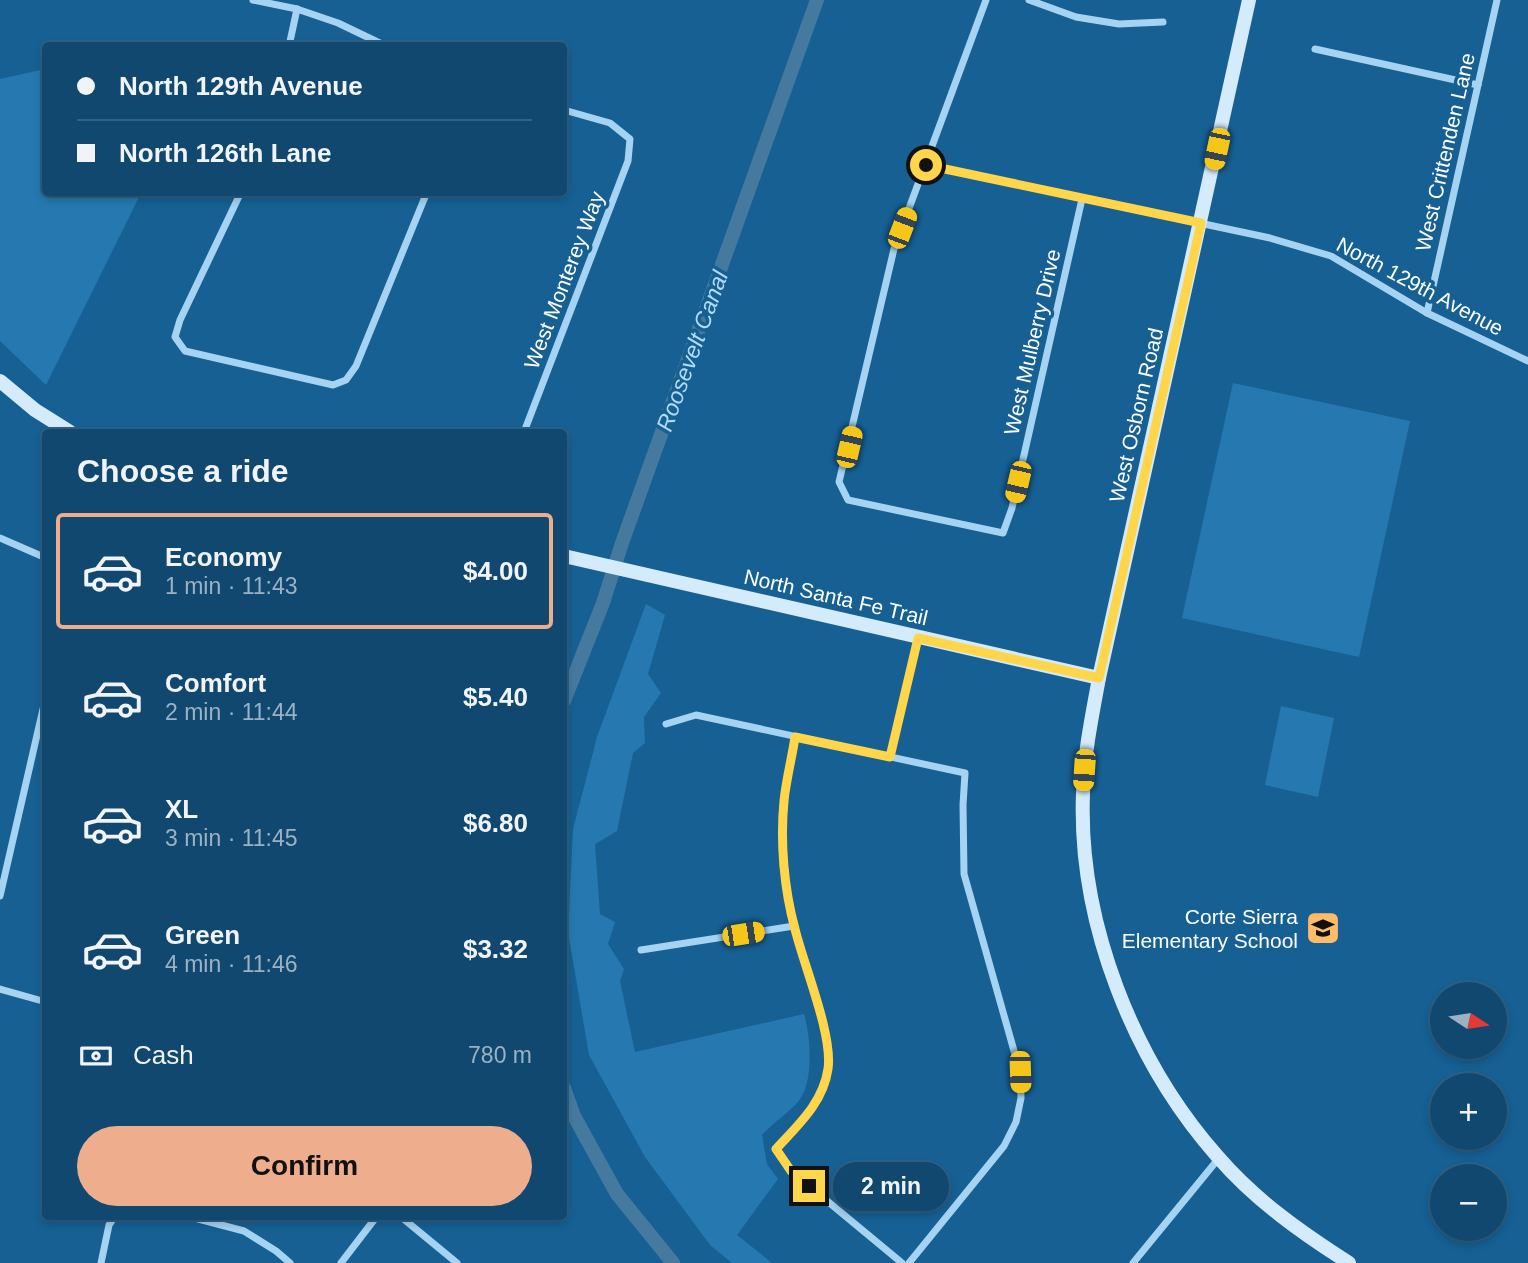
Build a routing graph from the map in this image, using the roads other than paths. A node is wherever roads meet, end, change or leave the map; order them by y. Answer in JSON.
{"nodes":[{"id":1,"x":253,"y":0,"type":"edge"},
{"id":2,"x":986,"y":0,"type":"edge"},
{"id":3,"x":1029,"y":0,"type":"edge"},
{"id":4,"x":1248,"y":0,"type":"edge"},
{"id":5,"x":1497,"y":0,"type":"edge"},
{"id":6,"x":297,"y":9,"type":"junction"},
{"id":7,"x":1163,"y":22,"type":"dead end"},
{"id":8,"x":290,"y":42,"type":"edge"},
{"id":9,"x":378,"y":42,"type":"edge"},
{"id":10,"x":1315,"y":49,"type":"dead end"},
{"id":11,"x":1478,"y":85,"type":"junction"},
{"id":12,"x":567,"y":111,"type":"edge"},
{"id":13,"x":926,"y":165,"type":"junction"},
{"id":14,"x":239,"y":196,"type":"edge"},
{"id":15,"x":425,"y":196,"type":"edge"},
{"id":16,"x":1082,"y":199,"type":"junction"},
{"id":17,"x":1201,"y":223,"type":"junction"},
{"id":18,"x":1427,"y":313,"type":"junction"},
{"id":19,"x":1528,"y":361,"type":"edge"},
{"id":20,"x":0,"y":381,"type":"edge"},
{"id":21,"x":65,"y":429,"type":"edge"},
{"id":22,"x":525,"y":429,"type":"edge"},
{"id":23,"x":0,"y":538,"type":"edge"},
{"id":24,"x":42,"y":556,"type":"edge"},
{"id":25,"x":567,"y":557,"type":"edge"},
{"id":26,"x":918,"y":638,"type":"junction"},
{"id":27,"x":1099,"y":678,"type":"junction"},
{"id":28,"x":42,"y":713,"type":"edge"},
{"id":29,"x":666,"y":724,"type":"dead end"},
{"id":30,"x":795,"y":737,"type":"junction"},
{"id":31,"x":890,"y":757,"type":"junction"},
{"id":32,"x":0,"y":897,"type":"edge"},
{"id":33,"x":794,"y":926,"type":"junction"},
{"id":34,"x":641,"y":950,"type":"dead end"},
{"id":35,"x":0,"y":989,"type":"edge"},
{"id":36,"x":42,"y":1001,"type":"edge"},
{"id":37,"x":1219,"y":1158,"type":"junction"},
{"id":38,"x":112,"y":1220,"type":"edge"},
{"id":39,"x":202,"y":1220,"type":"edge"},
{"id":40,"x":374,"y":1220,"type":"edge"},
{"id":41,"x":405,"y":1220,"type":"edge"},
{"id":42,"x":101,"y":1263,"type":"edge"},
{"id":43,"x":290,"y":1263,"type":"edge"},
{"id":44,"x":341,"y":1263,"type":"edge"},
{"id":45,"x":457,"y":1263,"type":"edge"},
{"id":46,"x":902,"y":1263,"type":"edge"},
{"id":47,"x":909,"y":1263,"type":"edge"},
{"id":48,"x":1133,"y":1263,"type":"edge"},
{"id":49,"x":1349,"y":1263,"type":"edge"}],
"edges":[{"from":1,"to":6,"type":"street"},
{"from":2,"to":13,"type":"street"},
{"from":3,"to":7,"type":"street"},
{"from":4,"to":17,"type":"street","name":"West Osborn Road"},
{"from":5,"to":11,"type":"street","name":"West Crittenden Lane"},
{"from":6,"to":8,"type":"street"},
{"from":6,"to":9,"type":"street"},
{"from":10,"to":11,"type":"street"},
{"from":11,"to":18,"type":"street","name":"West Crittenden Lane"},
{"from":12,"to":22,"type":"street","name":"West Monterey Way"},
{"from":13,"to":16,"type":"street","name":"North 129th Avenue"},
{"from":13,"to":16,"type":"street","name":"West Mulberry Drive"},
{"from":14,"to":15,"type":"street"},
{"from":16,"to":17,"type":"street","name":"North 129th Avenue"},
{"from":17,"to":18,"type":"street","name":"North 129th Avenue"},
{"from":17,"to":27,"type":"street","name":"West Osborn Road"},
{"from":18,"to":19,"type":"street","name":"North 129th Avenue"},
{"from":20,"to":21,"type":"street"},
{"from":23,"to":24,"type":"street"},
{"from":25,"to":26,"type":"street","name":"North Santa Fe Trail"},
{"from":26,"to":27,"type":"street","name":"North Santa Fe Trail"},
{"from":26,"to":31,"type":"street"},
{"from":27,"to":37,"type":"street","name":"West Osborn Road"},
{"from":28,"to":32,"type":"street"},
{"from":29,"to":30,"type":"street"},
{"from":30,"to":31,"type":"street"},
{"from":30,"to":33,"type":"street"},
{"from":31,"to":47,"type":"street"},
{"from":33,"to":34,"type":"street"},
{"from":33,"to":46,"type":"street"},
{"from":35,"to":36,"type":"street"},
{"from":37,"to":48,"type":"street"},
{"from":37,"to":49,"type":"street"},
{"from":38,"to":42,"type":"street"},
{"from":39,"to":43,"type":"street"},
{"from":40,"to":44,"type":"street"},
{"from":41,"to":45,"type":"street"}]}
